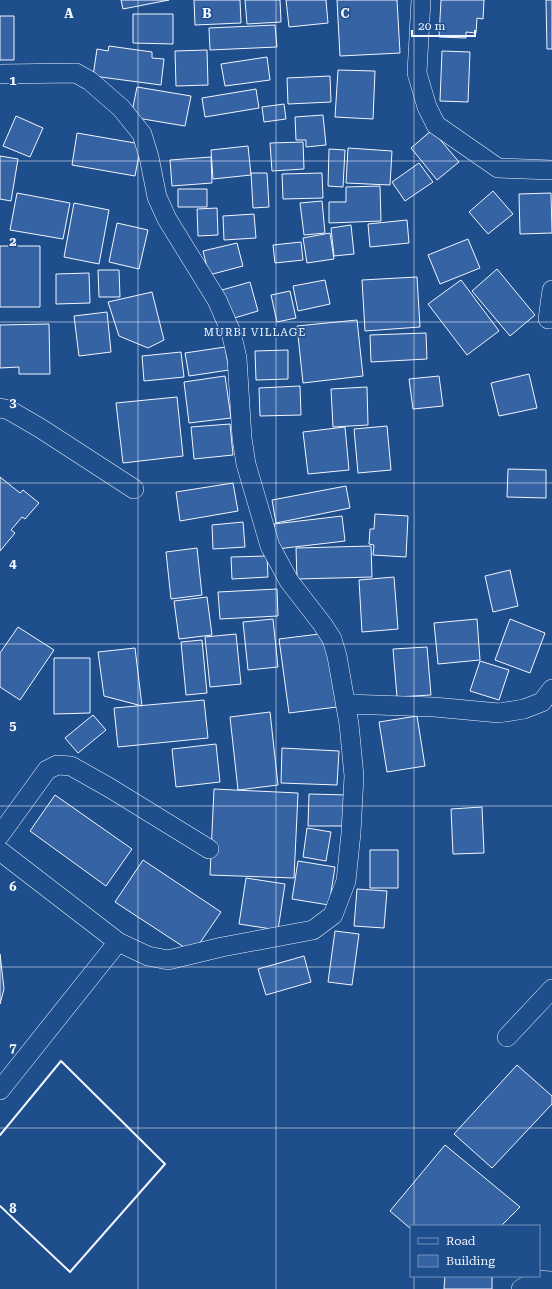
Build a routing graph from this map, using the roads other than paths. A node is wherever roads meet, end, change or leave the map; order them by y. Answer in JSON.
{"nodes":[{"id":1,"x":421,"y":0,"type":"edge"},
{"id":2,"x":0,"y":74,"type":"edge"},
{"id":3,"x":552,"y":170,"type":"edge"},
{"id":4,"x":552,"y":290,"type":"edge"},
{"id":5,"x":548,"y":319,"type":"dead end"},
{"id":6,"x":0,"y":408,"type":"edge"},
{"id":7,"x":134,"y":489,"type":"dead end"},
{"id":8,"x":552,"y":689,"type":"edge"},
{"id":9,"x":346,"y":704,"type":"junction"},
{"id":10,"x":0,"y":835,"type":"edge"},
{"id":11,"x":209,"y":850,"type":"dead end"},
{"id":12,"x":0,"y":851,"type":"edge"},
{"id":13,"x":118,"y":942,"type":"junction"},
{"id":14,"x":552,"y":989,"type":"edge"},
{"id":15,"x":507,"y":1037,"type":"dead end"},
{"id":16,"x":2,"y":1084,"type":"edge"},
{"id":17,"x":552,"y":1281,"type":"edge"},
{"id":18,"x":521,"y":1289,"type":"edge"}],
"edges":[{"from":1,"to":3,"type":"street"},
{"from":2,"to":9,"type":"street"},
{"from":4,"to":5,"type":"street"},
{"from":6,"to":7,"type":"street"},
{"from":8,"to":9,"type":"street"},
{"from":9,"to":13,"type":"street"},
{"from":10,"to":11,"type":"street"},
{"from":12,"to":13,"type":"street"},
{"from":13,"to":16,"type":"street"},
{"from":14,"to":15,"type":"street"},
{"from":17,"to":18,"type":"street"}]}
